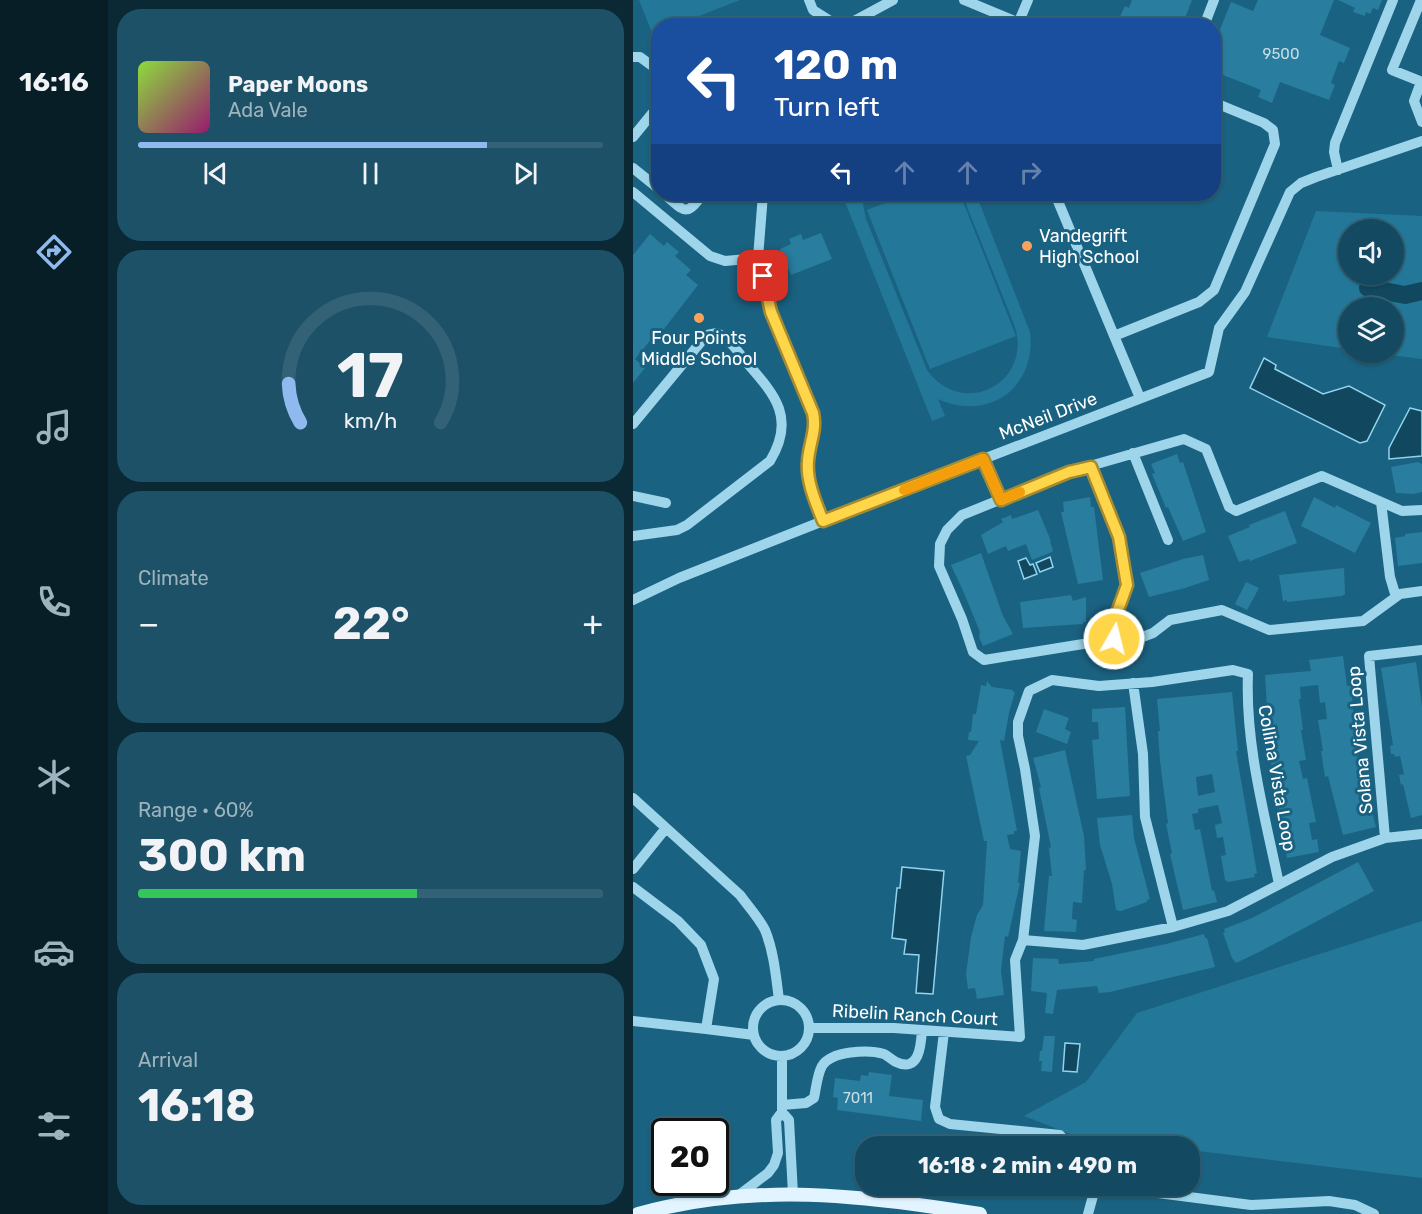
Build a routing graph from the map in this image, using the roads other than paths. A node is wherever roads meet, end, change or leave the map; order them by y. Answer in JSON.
{"nodes":[{"id":1,"x":809,"y":0,"type":"edge"},
{"id":2,"x":893,"y":0,"type":"edge"},
{"id":3,"x":964,"y":0,"type":"edge"},
{"id":4,"x":1028,"y":0,"type":"edge"},
{"id":5,"x":1214,"y":0,"type":"edge"},
{"id":6,"x":1393,"y":0,"type":"edge"},
{"id":7,"x":1421,"y":0,"type":"edge"},
{"id":8,"x":826,"y":18,"type":"edge"},
{"id":9,"x":860,"y":18,"type":"edge"},
{"id":10,"x":1007,"y":18,"type":"edge"},
{"id":11,"x":1023,"y":18,"type":"edge"},
{"id":12,"x":1207,"y":18,"type":"edge"},
{"id":13,"x":633,"y":57,"type":"edge"},
{"id":14,"x":651,"y":65,"type":"edge"},
{"id":15,"x":1421,"y":82,"type":"edge"},
{"id":16,"x":1221,"y":105,"type":"edge"},
{"id":17,"x":651,"y":115,"type":"edge"},
{"id":18,"x":1422,"y":122,"type":"edge"},
{"id":19,"x":633,"y":137,"type":"edge"},
{"id":20,"x":1422,"y":141,"type":"edge"},
{"id":21,"x":633,"y":168,"type":"edge"},
{"id":22,"x":1338,"y":170,"type":"junction"},
{"id":23,"x":651,"y":183,"type":"edge"},
{"id":24,"x":633,"y":192,"type":"edge"},
{"id":25,"x":673,"y":201,"type":"edge"},
{"id":26,"x":698,"y":201,"type":"edge"},
{"id":27,"x":763,"y":201,"type":"edge"},
{"id":28,"x":1058,"y":201,"type":"edge"},
{"id":29,"x":759,"y":258,"type":"junction"},
{"id":30,"x":1114,"y":336,"type":"junction"},
{"id":31,"x":1140,"y":398,"type":"junction"},
{"id":32,"x":633,"y":424,"type":"edge"},
{"id":33,"x":1133,"y":453,"type":"junction"},
{"id":34,"x":983,"y":459,"type":"junction"},
{"id":35,"x":1091,"y":467,"type":"junction"},
{"id":36,"x":633,"y":496,"type":"edge"},
{"id":37,"x":1001,"y":500,"type":"junction"},
{"id":38,"x":666,"y":502,"type":"dead end"},
{"id":39,"x":1381,"y":502,"type":"junction"},
{"id":40,"x":1422,"y":510,"type":"edge"},
{"id":41,"x":823,"y":521,"type":"junction"},
{"id":42,"x":633,"y":536,"type":"edge"},
{"id":43,"x":1168,"y":540,"type":"dead end"},
{"id":44,"x":1422,"y":591,"type":"edge"},
{"id":45,"x":1396,"y":597,"type":"junction"},
{"id":46,"x":633,"y":600,"type":"edge"},
{"id":47,"x":1114,"y":639,"type":"junction"},
{"id":48,"x":1422,"y":650,"type":"edge"},
{"id":49,"x":1133,"y":683,"type":"junction"},
{"id":50,"x":633,"y":798,"type":"edge"},
{"id":51,"x":666,"y":828,"type":"junction"},
{"id":52,"x":1422,"y":834,"type":"edge"},
{"id":53,"x":1385,"y":838,"type":"junction"},
{"id":54,"x":633,"y":869,"type":"edge"},
{"id":55,"x":1279,"y":884,"type":"junction"},
{"id":56,"x":633,"y":887,"type":"edge"},
{"id":57,"x":1173,"y":927,"type":"junction"},
{"id":58,"x":1023,"y":940,"type":"junction"},
{"id":59,"x":779,"y":1000,"type":"junction"},
{"id":60,"x":633,"y":1021,"type":"edge"},
{"id":61,"x":809,"y":1028,"type":"junction"},
{"id":62,"x":706,"y":1029,"type":"junction"},
{"id":63,"x":923,"y":1030,"type":"junction"},
{"id":64,"x":944,"y":1032,"type":"junction"},
{"id":65,"x":754,"y":1035,"type":"junction"},
{"id":66,"x":1020,"y":1037,"type":"joint"},
{"id":67,"x":782,"y":1056,"type":"junction"},
{"id":68,"x":782,"y":1108,"type":"junction"},
{"id":69,"x":1061,"y":1136,"type":"edge"},
{"id":70,"x":793,"y":1194,"type":"junction"},
{"id":71,"x":739,"y":1195,"type":"junction"},
{"id":72,"x":1093,"y":1196,"type":"edge"},
{"id":73,"x":1181,"y":1196,"type":"edge"},
{"id":74,"x":638,"y":1214,"type":"edge"},
{"id":75,"x":981,"y":1214,"type":"edge"},
{"id":76,"x":1088,"y":1214,"type":"edge"},
{"id":77,"x":1374,"y":1214,"type":"edge"}],
"edges":[{"from":1,"to":8,"type":"street"},
{"from":2,"to":9,"type":"street"},
{"from":3,"to":10,"type":"street"},
{"from":4,"to":11,"type":"street"},
{"from":5,"to":12,"type":"street"},
{"from":6,"to":22,"type":"street"},
{"from":7,"to":15,"type":"street"},
{"from":13,"to":14,"type":"street"},
{"from":15,"to":18,"type":"street"},
{"from":16,"to":30,"type":"street"},
{"from":17,"to":19,"type":"street"},
{"from":20,"to":22,"type":"street"},
{"from":21,"to":23,"type":"street"},
{"from":22,"to":31,"type":"street","name":"McNeil Drive"},
{"from":24,"to":29,"type":"street"},
{"from":25,"to":26,"type":"street"},
{"from":27,"to":29,"type":"street"},
{"from":28,"to":30,"type":"street"},
{"from":29,"to":41,"type":"street"},
{"from":30,"to":31,"type":"street"},
{"from":31,"to":34,"type":"street","name":"McNeil Drive"},
{"from":32,"to":42,"type":"street"},
{"from":33,"to":35,"type":"street"},
{"from":33,"to":39,"type":"street"},
{"from":33,"to":43,"type":"street"},
{"from":34,"to":37,"type":"street"},
{"from":34,"to":41,"type":"street","name":"McNeil Drive"},
{"from":35,"to":37,"type":"street"},
{"from":35,"to":47,"type":"street"},
{"from":36,"to":38,"type":"street"},
{"from":37,"to":47,"type":"street"},
{"from":39,"to":40,"type":"street"},
{"from":39,"to":45,"type":"street"},
{"from":41,"to":46,"type":"street","name":"McNeil Drive"},
{"from":44,"to":45,"type":"street"},
{"from":45,"to":47,"type":"street"},
{"from":48,"to":53,"type":"street","name":"Solana Vista Loop"},
{"from":49,"to":55,"type":"street","name":"Collina Vista Loop"},
{"from":49,"to":57,"type":"street"},
{"from":49,"to":58,"type":"street","name":"Collina Vista Loop"},
{"from":50,"to":51,"type":"street"},
{"from":51,"to":54,"type":"street"},
{"from":51,"to":59,"type":"street"},
{"from":52,"to":53,"type":"street","name":"Solana Vista Loop"},
{"from":53,"to":55,"type":"street","name":"Solana Vista Loop"},
{"from":55,"to":57,"type":"street","name":"Solana Vista Loop"},
{"from":56,"to":62,"type":"street"},
{"from":57,"to":58,"type":"street","name":"Solana Vista Loop"},
{"from":58,"to":66,"type":"street","name":"Collina Vista Loop"},
{"from":59,"to":61,"type":"street"},
{"from":59,"to":65,"type":"street"},
{"from":60,"to":62,"type":"street"},
{"from":61,"to":63,"type":"street","name":"Ribelin Ranch Court"},
{"from":61,"to":67,"type":"street"},
{"from":62,"to":65,"type":"street"},
{"from":63,"to":64,"type":"street","name":"Ribelin Ranch Court"},
{"from":63,"to":68,"type":"street"},
{"from":64,"to":66,"type":"street","name":"Ribelin Ranch Court"},
{"from":64,"to":69,"type":"street"},
{"from":65,"to":67,"type":"street"},
{"from":67,"to":68,"type":"street"},
{"from":68,"to":70,"type":"street"},
{"from":68,"to":71,"type":"street"},
{"from":70,"to":71,"type":"main road"},
{"from":70,"to":75,"type":"main road"},
{"from":71,"to":74,"type":"main road"},
{"from":72,"to":76,"type":"street"},
{"from":73,"to":77,"type":"street"}]}
